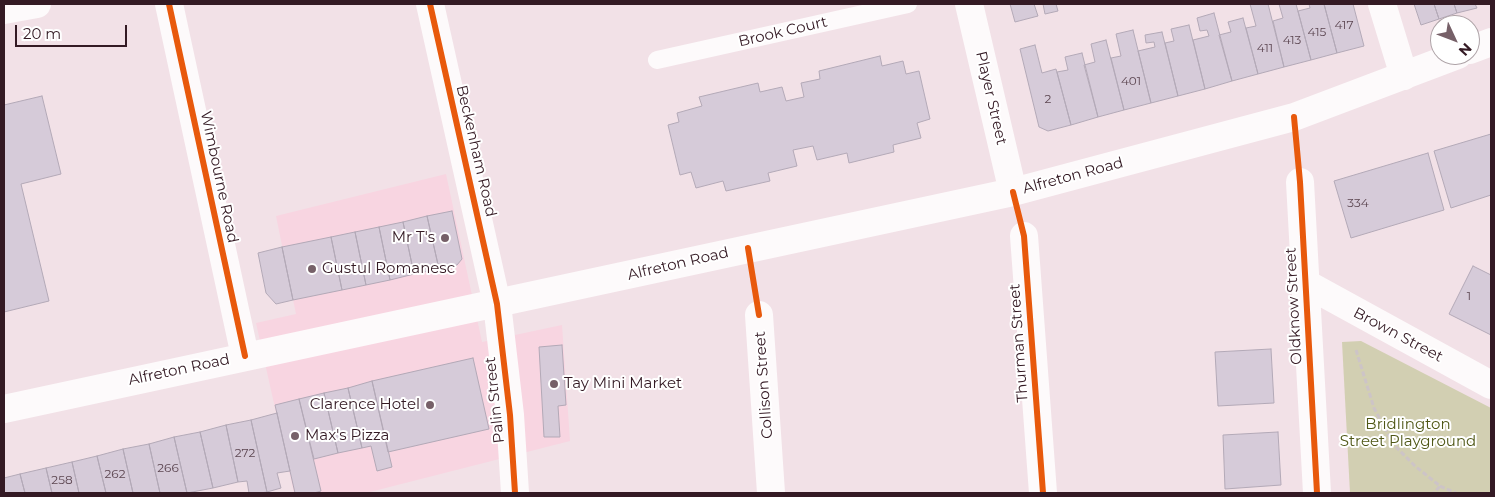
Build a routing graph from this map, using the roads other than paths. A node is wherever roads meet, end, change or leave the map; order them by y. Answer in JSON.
{"nodes":[{"id":1,"x":37,"y":4,"type":"edge"},
{"id":2,"x":169,"y":4,"type":"edge"},
{"id":3,"x":430,"y":4,"type":"edge"},
{"id":4,"x":908,"y":4,"type":"edge"},
{"id":5,"x":969,"y":4,"type":"edge"},
{"id":6,"x":1382,"y":4,"type":"edge"},
{"id":7,"x":4,"y":10,"type":"edge"},
{"id":8,"x":658,"y":60,"type":"dead end"},
{"id":9,"x":1432,"y":65,"type":"edge"},
{"id":10,"x":1404,"y":76,"type":"junction"},
{"id":11,"x":1300,"y":182,"type":"dead end"},
{"id":12,"x":1013,"y":192,"type":"junction"},
{"id":13,"x":1024,"y":236,"type":"dead end"},
{"id":14,"x":1304,"y":283,"type":"junction"},
{"id":15,"x":497,"y":304,"type":"junction"},
{"id":16,"x":759,"y":315,"type":"dead end"},
{"id":17,"x":245,"y":356,"type":"junction"},
{"id":18,"x":1491,"y":385,"type":"edge"},
{"id":19,"x":4,"y":408,"type":"edge"},
{"id":20,"x":515,"y":493,"type":"edge"},
{"id":21,"x":771,"y":493,"type":"edge"},
{"id":22,"x":1042,"y":493,"type":"edge"},
{"id":23,"x":1317,"y":493,"type":"edge"}],
"edges":[{"from":1,"to":7,"type":"street"},
{"from":2,"to":17,"type":"street","name":"Wimbourne Road"},
{"from":3,"to":15,"type":"street","name":"Beckenham Road"},
{"from":4,"to":8,"type":"lane","name":"Brook Court"},
{"from":5,"to":12,"type":"street","name":"Player Street"},
{"from":6,"to":10,"type":"street"},
{"from":9,"to":10,"type":"street","name":"Alfreton Road"},
{"from":10,"to":12,"type":"street","name":"Alfreton Road"},
{"from":11,"to":14,"type":"street","name":"Oldknow Street"},
{"from":12,"to":15,"type":"street","name":"Alfreton Road"},
{"from":13,"to":22,"type":"street","name":"Thurman Street"},
{"from":14,"to":18,"type":"street","name":"Brown Street"},
{"from":14,"to":23,"type":"street","name":"Oldknow Street"},
{"from":15,"to":17,"type":"street","name":"Alfreton Road"},
{"from":15,"to":20,"type":"street","name":"Palin Street"},
{"from":16,"to":21,"type":"street","name":"Collison Street"},
{"from":17,"to":19,"type":"street","name":"Alfreton Road"}]}
